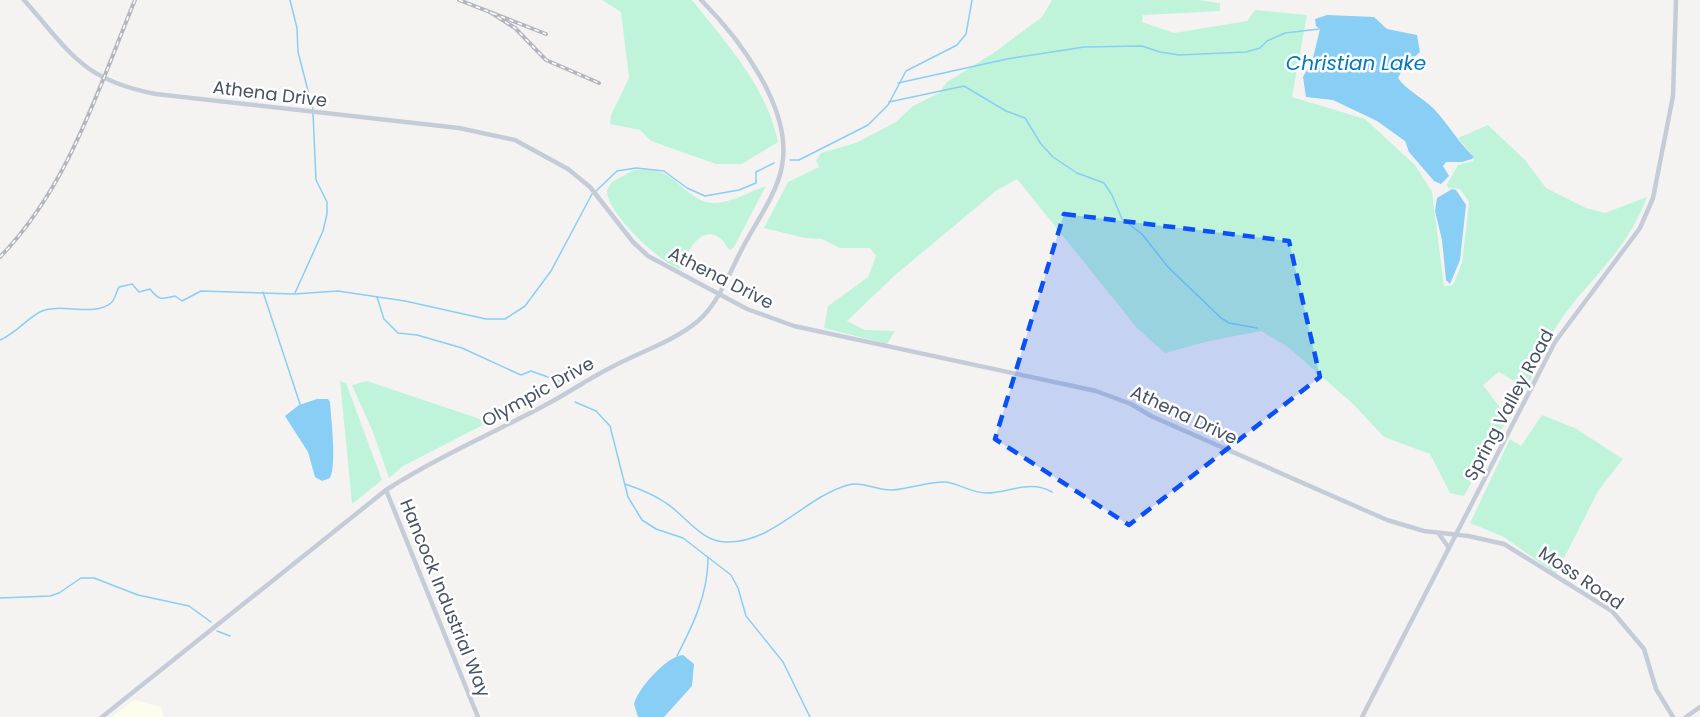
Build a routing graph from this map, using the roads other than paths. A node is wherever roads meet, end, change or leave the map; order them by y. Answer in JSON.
{"nodes":[{"id":1,"x":24,"y":0,"type":"edge"},
{"id":2,"x":701,"y":0,"type":"edge"},
{"id":3,"x":1676,"y":0,"type":"edge"},
{"id":4,"x":718,"y":294,"type":"junction"},
{"id":5,"x":386,"y":490,"type":"junction"},
{"id":6,"x":1463,"y":521,"type":"junction"},
{"id":7,"x":1437,"y":532,"type":"junction"},
{"id":8,"x":1456,"y":535,"type":"junction"},
{"id":9,"x":1468,"y":536,"type":"junction"},
{"id":10,"x":1449,"y":548,"type":"junction"},
{"id":11,"x":1700,"y":707,"type":"edge"},
{"id":12,"x":102,"y":717,"type":"edge"},
{"id":13,"x":478,"y":717,"type":"edge"},
{"id":14,"x":1362,"y":717,"type":"edge"},
{"id":15,"x":1673,"y":717,"type":"edge"},
{"id":16,"x":1686,"y":717,"type":"edge"}],
"edges":[{"from":1,"to":4,"type":"street","name":"Athena Drive"},
{"from":2,"to":4,"type":"street","name":"Olympic Drive"},
{"from":3,"to":6,"type":"street","name":"Spring Valley Road"},
{"from":4,"to":5,"type":"street","name":"Olympic Drive"},
{"from":4,"to":7,"type":"street","name":"Athena Drive"},
{"from":5,"to":12,"type":"street","name":"Olympic Drive"},
{"from":5,"to":13,"type":"street","name":"Hancock Industrial Way"},
{"from":6,"to":8,"type":"street","name":"Spring Valley Road"},
{"from":6,"to":9,"type":"street"},
{"from":7,"to":8,"type":"street","name":"Athena Drive"},
{"from":7,"to":10,"type":"street"},
{"from":8,"to":9,"type":"street","name":"Moss Road"},
{"from":8,"to":10,"type":"street","name":"Spring Valley Road"},
{"from":9,"to":15,"type":"street","name":"Moss Road"},
{"from":10,"to":14,"type":"street","name":"Spring Valley Road"},
{"from":11,"to":16,"type":"street"}]}
